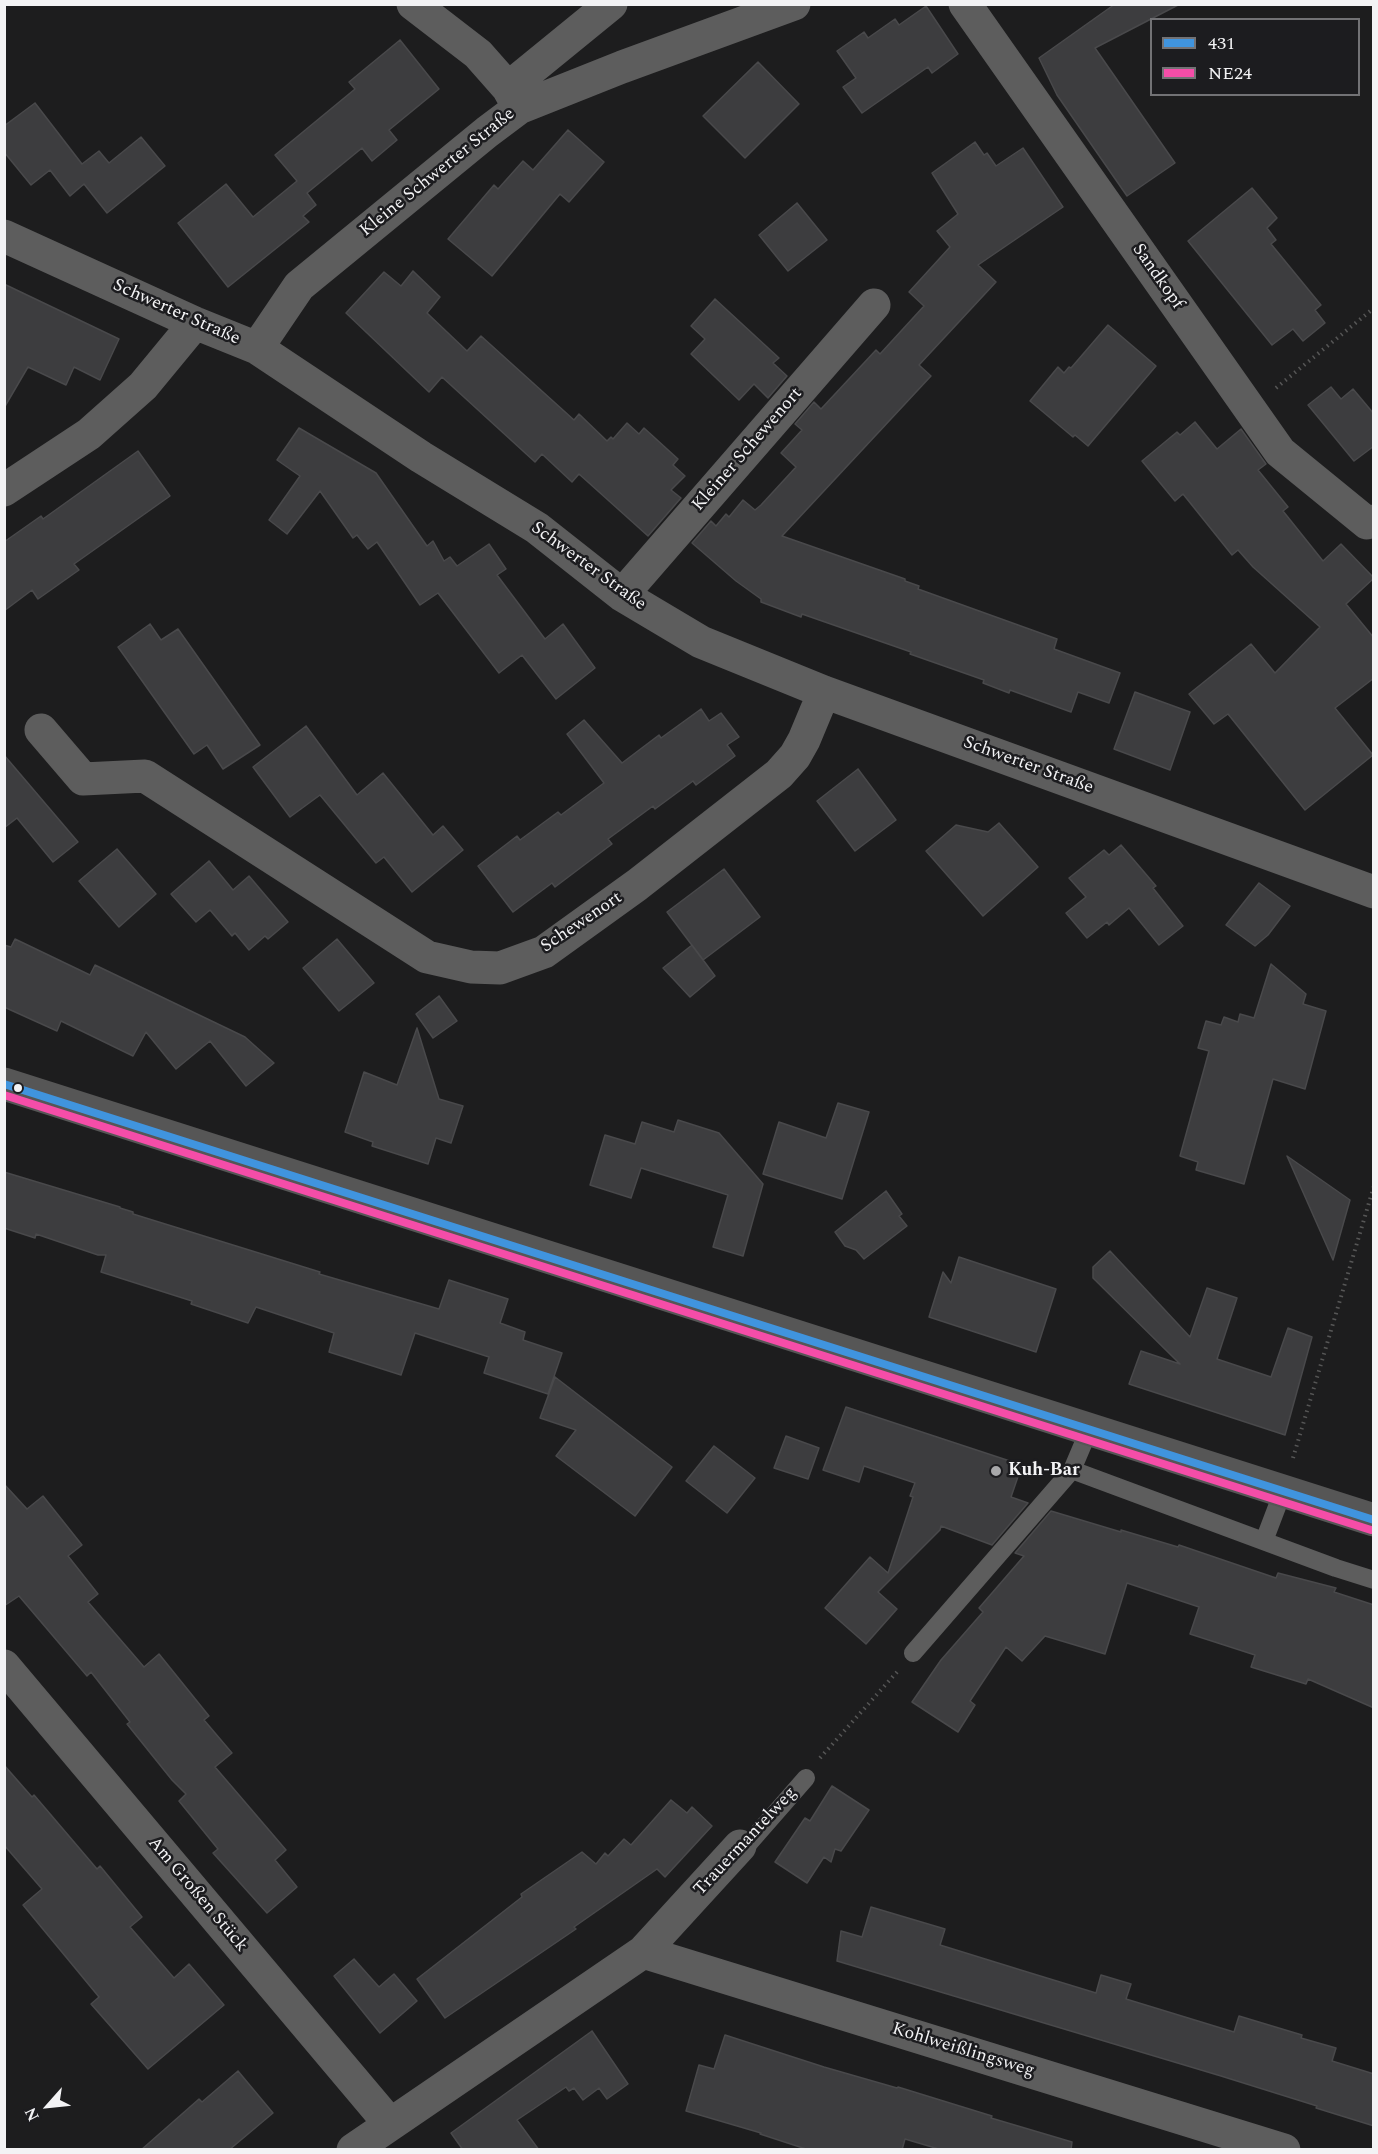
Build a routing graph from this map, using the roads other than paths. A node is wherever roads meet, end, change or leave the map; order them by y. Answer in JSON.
{"nodes":[{"id":1,"x":413,"y":4,"type":"edge"},
{"id":2,"x":611,"y":4,"type":"edge"},
{"id":3,"x":794,"y":4,"type":"edge"},
{"id":4,"x":964,"y":4,"type":"edge"},
{"id":5,"x":513,"y":98,"type":"junction"},
{"id":6,"x":4,"y":236,"type":"edge"},
{"id":7,"x":874,"y":305,"type":"dead end"},
{"id":8,"x":195,"y":323,"type":"junction"},
{"id":9,"x":257,"y":348,"type":"junction"},
{"id":10,"x":4,"y":490,"type":"edge"},
{"id":11,"x":1374,"y":521,"type":"edge"},
{"id":12,"x":622,"y":595,"type":"junction"},
{"id":13,"x":824,"y":692,"type":"junction"},
{"id":14,"x":41,"y":730,"type":"dead end"},
{"id":15,"x":1374,"y":892,"type":"edge"},
{"id":16,"x":4,"y":1084,"type":"edge"},
{"id":17,"x":1089,"y":1430,"type":"junction"},
{"id":18,"x":1072,"y":1470,"type":"junction"},
{"id":19,"x":1283,"y":1491,"type":"junction"},
{"id":20,"x":1374,"y":1520,"type":"edge"},
{"id":21,"x":1264,"y":1541,"type":"junction"},
{"id":22,"x":1374,"y":1580,"type":"edge"},
{"id":23,"x":913,"y":1653,"type":"road end"},
{"id":24,"x":4,"y":1666,"type":"edge"},
{"id":25,"x":806,"y":1778,"type":"road end"},
{"id":26,"x":740,"y":1846,"type":"joint"},
{"id":27,"x":643,"y":1953,"type":"junction"},
{"id":28,"x":390,"y":2124,"type":"junction"},
{"id":29,"x":353,"y":2150,"type":"edge"},
{"id":30,"x":1284,"y":2150,"type":"edge"}],
"edges":[{"from":1,"to":5,"type":"street"},
{"from":2,"to":5,"type":"street"},
{"from":3,"to":5,"type":"street","name":"Kleine Schwerter Straße"},
{"from":4,"to":11,"type":"street","name":"Sandkopf"},
{"from":5,"to":9,"type":"street","name":"Kleine Schwerter Straße"},
{"from":6,"to":8,"type":"street","name":"Schwerter Straße"},
{"from":7,"to":12,"type":"street","name":"Kleiner Schewenort"},
{"from":8,"to":9,"type":"street","name":"Schwerter Straße"},
{"from":8,"to":10,"type":"street"},
{"from":9,"to":12,"type":"street","name":"Schwerter Straße"},
{"from":12,"to":13,"type":"street","name":"Schwerter Straße"},
{"from":13,"to":14,"type":"street","name":"Schewenort"},
{"from":13,"to":15,"type":"street","name":"Schwerter Straße"},
{"from":16,"to":17,"type":"main road"},
{"from":17,"to":18,"type":"lane"},
{"from":17,"to":19,"type":"main road"},
{"from":18,"to":21,"type":"lane"},
{"from":18,"to":23,"type":"lane"},
{"from":19,"to":20,"type":"main road"},
{"from":19,"to":21,"type":"lane"},
{"from":21,"to":22,"type":"lane"},
{"from":24,"to":28,"type":"street","name":"Am Großen Stück"},
{"from":25,"to":26,"type":"lane","name":"Trauermantelweg"},
{"from":26,"to":27,"type":"street","name":"Trauermantelweg"},
{"from":27,"to":28,"type":"street","name":"Trauermantelweg"},
{"from":27,"to":30,"type":"street","name":"Kohlweißlingsweg"},
{"from":28,"to":29,"type":"street","name":"Trauermantelweg"}]}
